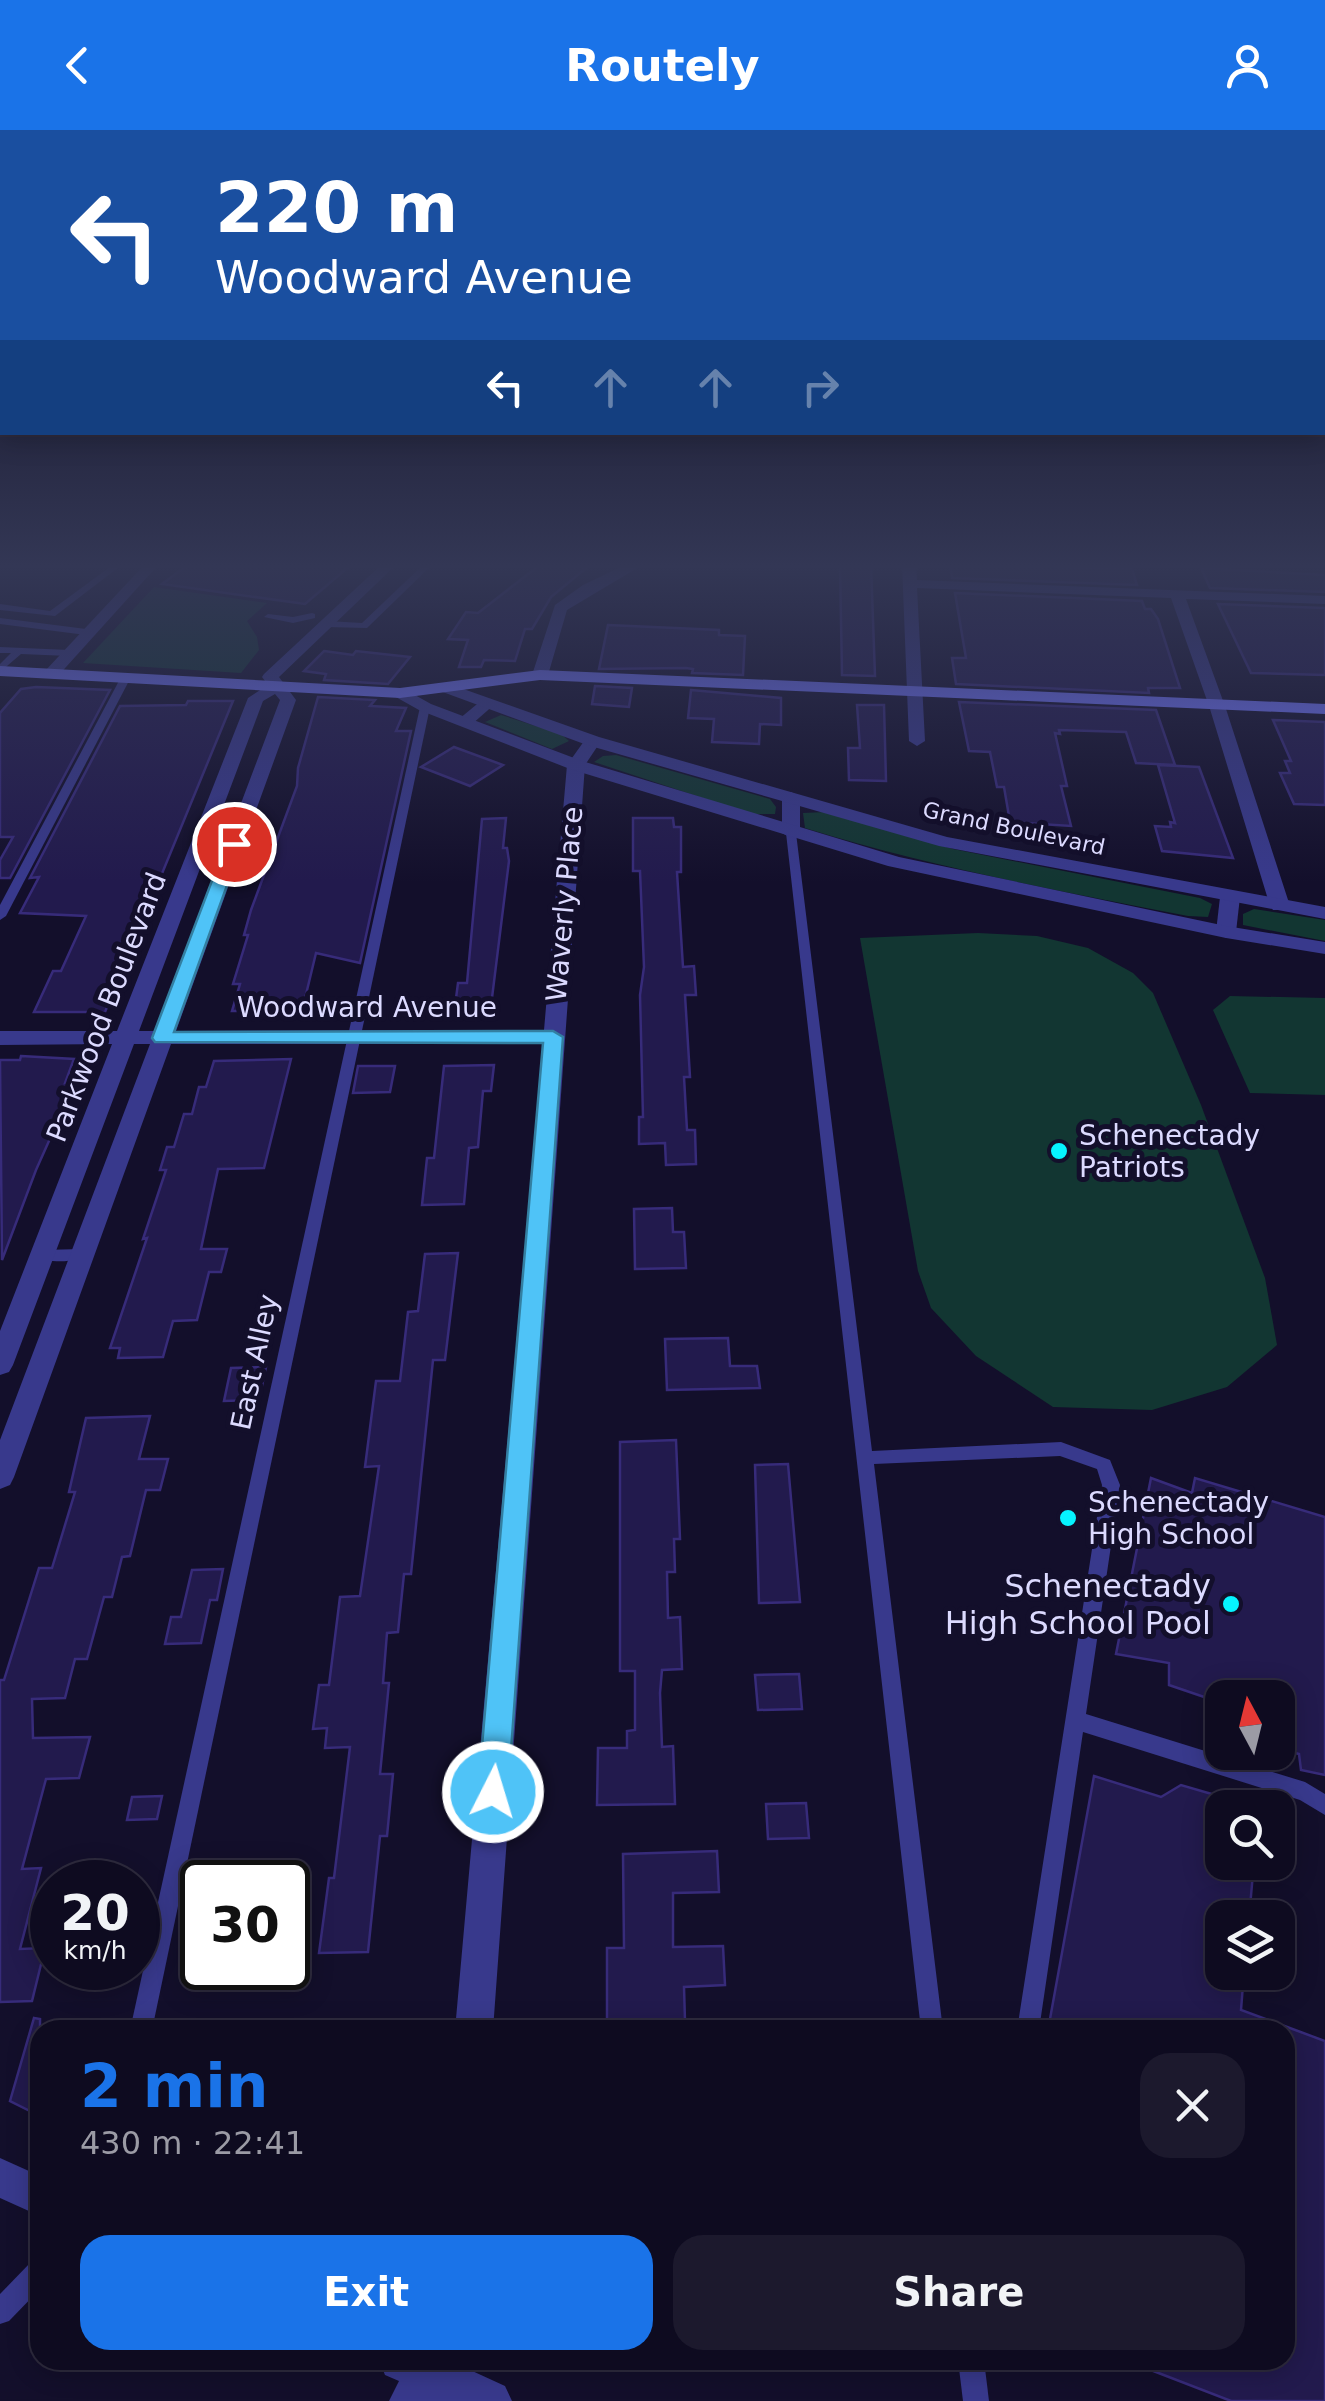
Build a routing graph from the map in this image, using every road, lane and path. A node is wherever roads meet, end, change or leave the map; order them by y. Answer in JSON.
{"nodes":[{"id":1,"x":0,"y":670,"type":"edge"},
{"id":2,"x":54,"y":670,"type":"edge"},
{"id":3,"x":276,"y":670,"type":"edge"},
{"id":4,"x":541,"y":670,"type":"edge"},
{"id":5,"x":913,"y":670,"type":"edge"},
{"id":6,"x":1204,"y":670,"type":"edge"},
{"id":7,"x":51,"y":674,"type":"junction"},
{"id":8,"x":540,"y":675,"type":"junction"},
{"id":9,"x":126,"y":677,"type":"junction"},
{"id":10,"x":276,"y":687,"type":"junction"},
{"id":11,"x":446,"y":688,"type":"junction"},
{"id":12,"x":913,"y":691,"type":"junction"},
{"id":13,"x":400,"y":693,"type":"junction"},
{"id":14,"x":488,"y":704,"type":"junction"},
{"id":15,"x":1217,"y":704,"type":"junction"},
{"id":16,"x":426,"y":708,"type":"junction"},
{"id":17,"x":1325,"y":708,"type":"edge"},
{"id":18,"x":465,"y":722,"type":"junction"},
{"id":19,"x":593,"y":740,"type":"junction"},
{"id":20,"x":917,"y":740,"type":"dead end"},
{"id":21,"x":576,"y":765,"type":"junction"},
{"id":22,"x":791,"y":798,"type":"junction"},
{"id":23,"x":791,"y":833,"type":"junction"},
{"id":24,"x":200,"y":844,"type":"junction"},
{"id":25,"x":234,"y":844,"type":"junction"},
{"id":26,"x":1230,"y":897,"type":"junction"},
{"id":27,"x":1280,"y":906,"type":"junction"},
{"id":28,"x":1325,"y":913,"type":"edge"},
{"id":29,"x":0,"y":916,"type":"edge"},
{"id":30,"x":1226,"y":932,"type":"junction"},
{"id":31,"x":1325,"y":948,"type":"edge"},
{"id":32,"x":553,"y":1037,"type":"junction"},
{"id":33,"x":0,"y":1038,"type":"edge"},
{"id":34,"x":127,"y":1038,"type":"junction"},
{"id":35,"x":162,"y":1038,"type":"junction"},
{"id":36,"x":354,"y":1038,"type":"junction"},
{"id":37,"x":82,"y":1254,"type":"junction"},
{"id":38,"x":42,"y":1255,"type":"junction"},
{"id":39,"x":0,"y":1365,"type":"edge"},
{"id":40,"x":864,"y":1458,"type":"junction"},
{"id":41,"x":0,"y":1477,"type":"edge"},
{"id":42,"x":1075,"y":1720,"type":"junction"},
{"id":43,"x":1325,"y":1805,"type":"edge"},
{"id":44,"x":143,"y":2020,"type":"edge"},
{"id":45,"x":475,"y":2020,"type":"edge"},
{"id":46,"x":931,"y":2020,"type":"edge"},
{"id":47,"x":1030,"y":2020,"type":"edge"},
{"id":48,"x":0,"y":2178,"type":"edge"},
{"id":49,"x":30,"y":2192,"type":"edge"},
{"id":50,"x":30,"y":2281,"type":"edge"},
{"id":51,"x":0,"y":2312,"type":"edge"},
{"id":52,"x":972,"y":2370,"type":"edge"},
{"id":53,"x":420,"y":2374,"type":"edge"},
{"id":54,"x":490,"y":2401,"type":"edge"},
{"id":55,"x":976,"y":2401,"type":"edge"}],
"edges":[{"from":1,"to":7,"type":"main road"},
{"from":2,"to":7,"type":"street"},
{"from":3,"to":10,"type":"street","name":"Parkwood Boulevard"},
{"from":4,"to":8,"type":"street"},
{"from":5,"to":12,"type":"street"},
{"from":6,"to":15,"type":"street"},
{"from":7,"to":9,"type":"main road"},
{"from":8,"to":11,"type":"main road"},
{"from":8,"to":12,"type":"main road"},
{"from":9,"to":10,"type":"main road"},
{"from":9,"to":29,"type":"lane"},
{"from":10,"to":13,"type":"main road"},
{"from":10,"to":24,"type":"street","name":"Parkwood Boulevard"},
{"from":10,"to":25,"type":"street"},
{"from":11,"to":13,"type":"main road"},
{"from":11,"to":14,"type":"street","name":"Grand Boulevard"},
{"from":12,"to":15,"type":"main road"},
{"from":12,"to":20,"type":"street"},
{"from":13,"to":16,"type":"street"},
{"from":14,"to":18,"type":"street"},
{"from":14,"to":19,"type":"street","name":"Grand Boulevard"},
{"from":15,"to":17,"type":"main road"},
{"from":15,"to":27,"type":"street"},
{"from":16,"to":18,"type":"street"},
{"from":16,"to":36,"type":"lane","name":"East Alley"},
{"from":18,"to":21,"type":"street"},
{"from":19,"to":21,"type":"street","name":"Waverly Place"},
{"from":19,"to":22,"type":"street","name":"Grand Boulevard"},
{"from":21,"to":23,"type":"street"},
{"from":21,"to":32,"type":"street","name":"Waverly Place"},
{"from":22,"to":23,"type":"street"},
{"from":22,"to":26,"type":"street","name":"Grand Boulevard"},
{"from":23,"to":30,"type":"street"},
{"from":23,"to":40,"type":"lane"},
{"from":24,"to":25,"type":"lane"},
{"from":24,"to":34,"type":"street","name":"Parkwood Boulevard"},
{"from":25,"to":35,"type":"street"},
{"from":26,"to":27,"type":"street","name":"Grand Boulevard"},
{"from":26,"to":30,"type":"street"},
{"from":27,"to":28,"type":"street","name":"Grand Boulevard"},
{"from":30,"to":31,"type":"street"},
{"from":32,"to":36,"type":"street","name":"Woodward Avenue"},
{"from":32,"to":45,"type":"street","name":"Waverly Place"},
{"from":33,"to":34,"type":"street","name":"Woodward Avenue"},
{"from":34,"to":35,"type":"street","name":"Woodward Avenue"},
{"from":34,"to":38,"type":"street","name":"Parkwood Boulevard"},
{"from":35,"to":36,"type":"street","name":"Woodward Avenue"},
{"from":35,"to":37,"type":"street"},
{"from":36,"to":44,"type":"lane","name":"East Alley"},
{"from":37,"to":38,"type":"lane"},
{"from":37,"to":41,"type":"street"},
{"from":38,"to":39,"type":"street","name":"Parkwood Boulevard"},
{"from":40,"to":42,"type":"lane"},
{"from":40,"to":46,"type":"lane"},
{"from":42,"to":43,"type":"lane"},
{"from":42,"to":47,"type":"lane"},
{"from":48,"to":49,"type":"street"},
{"from":50,"to":51,"type":"lane"},
{"from":52,"to":55,"type":"lane"},
{"from":53,"to":54,"type":"street"}]}
